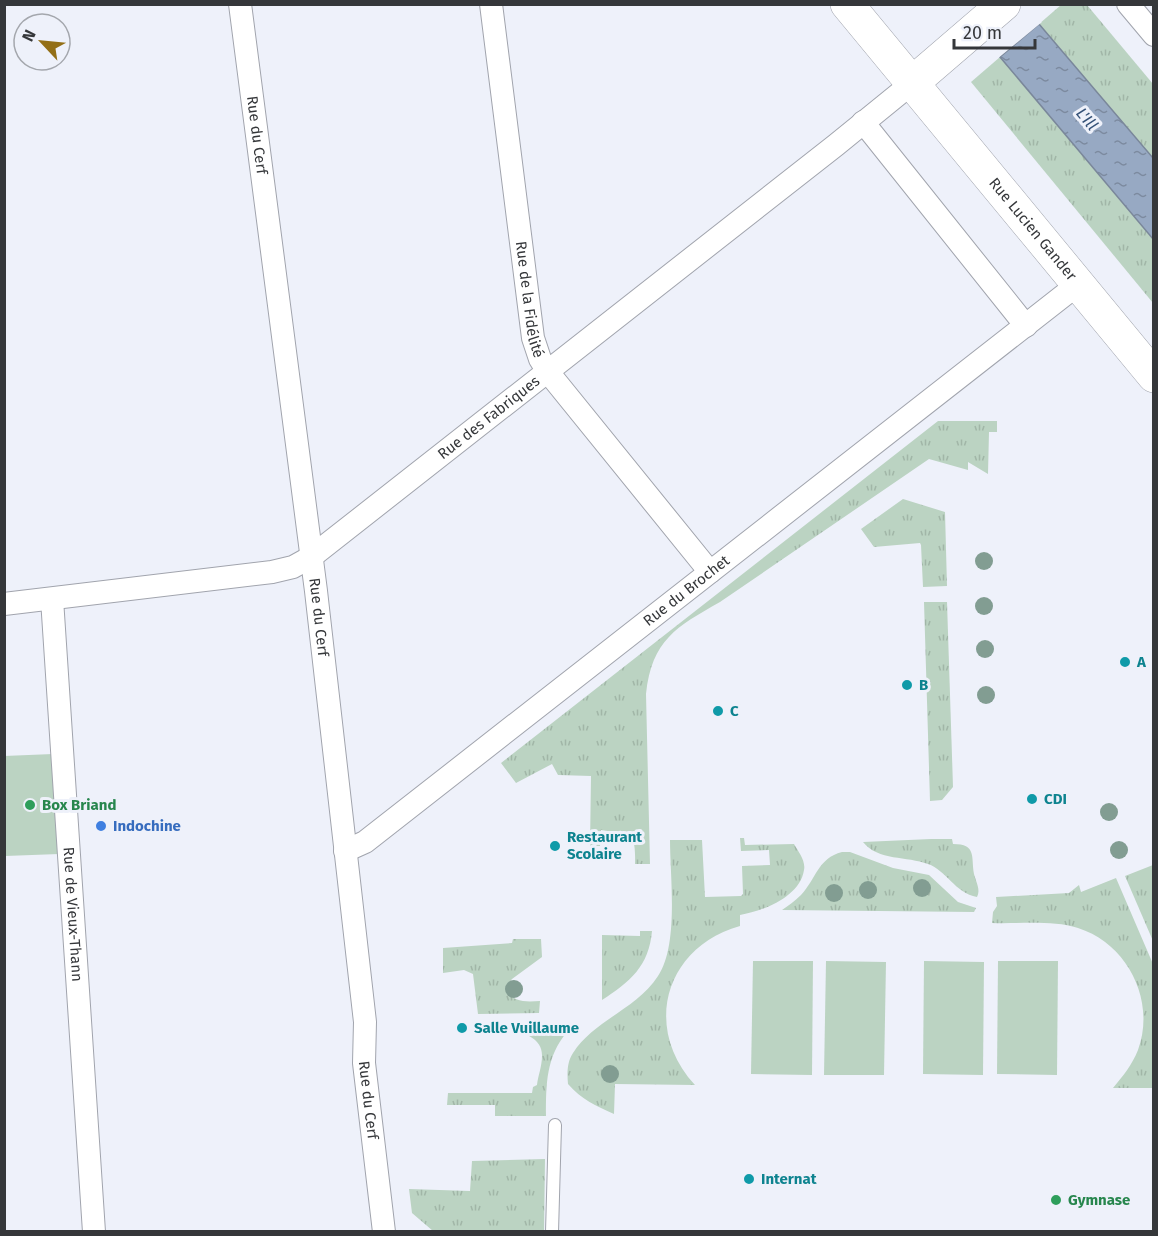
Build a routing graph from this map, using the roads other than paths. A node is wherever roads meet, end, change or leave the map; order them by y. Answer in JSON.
{"nodes":[{"id":1,"x":240,"y":4,"type":"edge"},
{"id":2,"x":491,"y":4,"type":"edge"},
{"id":3,"x":847,"y":4,"type":"edge"},
{"id":4,"x":1004,"y":4,"type":"edge"},
{"id":5,"x":1128,"y":4,"type":"edge"},
{"id":6,"x":1154,"y":36,"type":"edge"},
{"id":7,"x":911,"y":84,"type":"junction"},
{"id":8,"x":863,"y":122,"type":"junction"},
{"id":9,"x":1077,"y":285,"type":"junction"},
{"id":10,"x":1026,"y":326,"type":"junction"},
{"id":11,"x":548,"y":372,"type":"junction"},
{"id":12,"x":1154,"y":376,"type":"edge"},
{"id":13,"x":311,"y":557,"type":"junction"},
{"id":14,"x":710,"y":572,"type":"junction"},
{"id":15,"x":51,"y":599,"type":"junction"},
{"id":16,"x":4,"y":604,"type":"edge"},
{"id":17,"x":345,"y":851,"type":"junction"},
{"id":18,"x":555,"y":1125,"type":"dead end"},
{"id":19,"x":94,"y":1232,"type":"edge"},
{"id":20,"x":384,"y":1232,"type":"edge"},
{"id":21,"x":552,"y":1232,"type":"edge"}],
"edges":[{"from":1,"to":13,"type":"street","name":"Rue du Cerf"},
{"from":2,"to":11,"type":"street","name":"Rue de la Fidélité"},
{"from":3,"to":7,"type":"street","name":"Rue Lucien Gander"},
{"from":4,"to":7,"type":"street"},
{"from":5,"to":6,"type":"street"},
{"from":7,"to":8,"type":"street","name":"Rue des Fabriques"},
{"from":7,"to":9,"type":"street","name":"Rue Lucien Gander"},
{"from":8,"to":10,"type":"street"},
{"from":8,"to":11,"type":"street","name":"Rue des Fabriques"},
{"from":9,"to":10,"type":"street","name":"Rue du Brochet"},
{"from":9,"to":12,"type":"street","name":"Rue Lucien Gander"},
{"from":10,"to":14,"type":"street","name":"Rue du Brochet"},
{"from":11,"to":13,"type":"street","name":"Rue des Fabriques"},
{"from":11,"to":14,"type":"street","name":"Rue de la Fidélité"},
{"from":13,"to":15,"type":"street","name":"Rue des Fabriques"},
{"from":13,"to":17,"type":"street","name":"Rue du Cerf"},
{"from":14,"to":17,"type":"street","name":"Rue du Brochet"},
{"from":15,"to":16,"type":"street","name":"Rue des Fabriques"},
{"from":15,"to":19,"type":"street","name":"Rue de Vieux-Thann"},
{"from":17,"to":20,"type":"street","name":"Rue du Cerf"},
{"from":18,"to":21,"type":"lane"}]}
